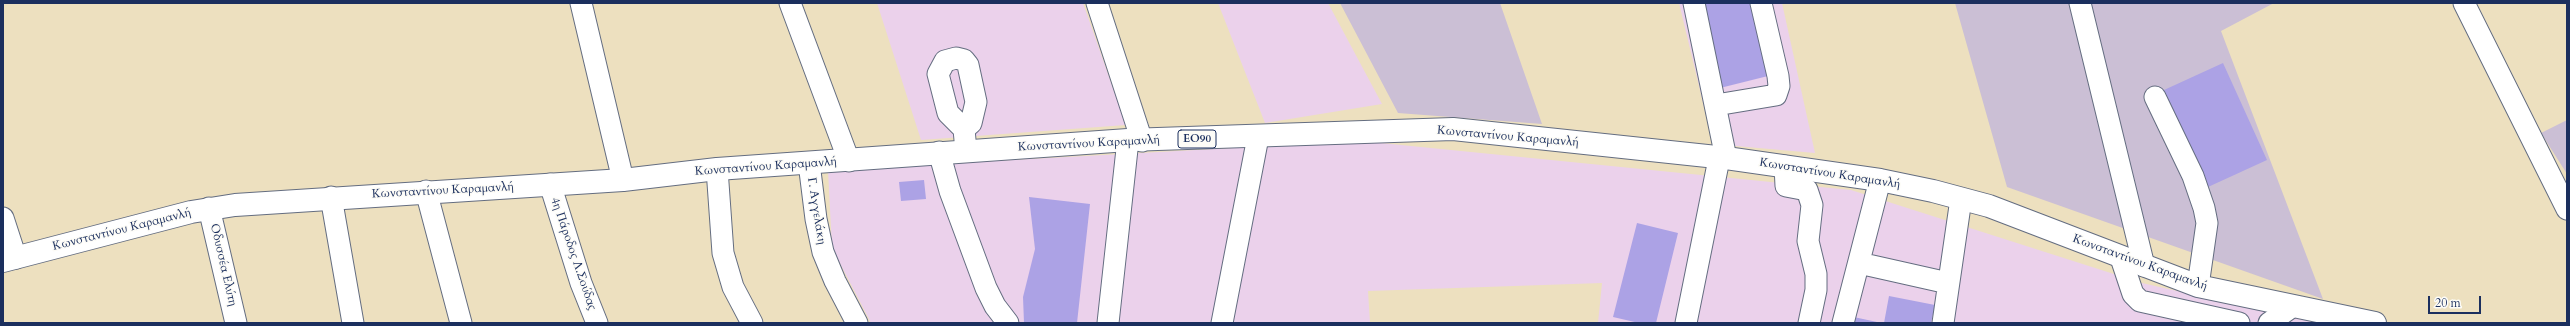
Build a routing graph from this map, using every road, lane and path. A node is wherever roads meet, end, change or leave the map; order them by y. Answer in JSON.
{"nodes":[{"id":1,"x":581,"y":3,"type":"edge"},
{"id":2,"x":790,"y":3,"type":"edge"},
{"id":3,"x":1097,"y":3,"type":"edge"},
{"id":4,"x":1694,"y":3,"type":"edge"},
{"id":5,"x":1761,"y":3,"type":"edge"},
{"id":6,"x":2080,"y":3,"type":"edge"},
{"id":7,"x":2464,"y":3,"type":"edge"},
{"id":8,"x":2155,"y":97,"type":"dead end"},
{"id":9,"x":1716,"y":105,"type":"junction"},
{"id":10,"x":964,"y":129,"type":"dead end"},
{"id":11,"x":1258,"y":137,"type":"junction"},
{"id":12,"x":1135,"y":140,"type":"junction"},
{"id":13,"x":966,"y":151,"type":"junction"},
{"id":14,"x":939,"y":152,"type":"junction"},
{"id":15,"x":1722,"y":158,"type":"junction"},
{"id":16,"x":849,"y":160,"type":"junction"},
{"id":17,"x":809,"y":163,"type":"junction"},
{"id":18,"x":1785,"y":166,"type":"junction"},
{"id":19,"x":717,"y":170,"type":"junction"},
{"id":20,"x":623,"y":180,"type":"junction"},
{"id":21,"x":1880,"y":180,"type":"junction"},
{"id":22,"x":550,"y":184,"type":"junction"},
{"id":23,"x":426,"y":191,"type":"junction"},
{"id":24,"x":331,"y":198,"type":"junction"},
{"id":25,"x":1961,"y":199,"type":"junction"},
{"id":26,"x":209,"y":208,"type":"junction"},
{"id":27,"x":2567,"y":209,"type":"edge"},
{"id":28,"x":3,"y":218,"type":"edge"},
{"id":29,"x":2121,"y":258,"type":"junction"},
{"id":30,"x":10,"y":260,"type":"edge"},
{"id":31,"x":1859,"y":263,"type":"junction"},
{"id":32,"x":2144,"y":266,"type":"junction"},
{"id":33,"x":1948,"y":283,"type":"junction"},
{"id":34,"x":2198,"y":286,"type":"junction"},
{"id":35,"x":2293,"y":306,"type":"junction"},
{"id":36,"x":2323,"y":318,"type":"edge"},
{"id":37,"x":236,"y":323,"type":"edge"},
{"id":38,"x":353,"y":323,"type":"edge"},
{"id":39,"x":461,"y":323,"type":"edge"},
{"id":40,"x":597,"y":323,"type":"edge"},
{"id":41,"x":752,"y":323,"type":"edge"},
{"id":42,"x":857,"y":323,"type":"edge"},
{"id":43,"x":1008,"y":323,"type":"edge"},
{"id":44,"x":1108,"y":323,"type":"edge"},
{"id":45,"x":1222,"y":323,"type":"edge"},
{"id":46,"x":1686,"y":323,"type":"edge"},
{"id":47,"x":1809,"y":323,"type":"edge"},
{"id":48,"x":1843,"y":323,"type":"edge"},
{"id":49,"x":1943,"y":323,"type":"edge"},
{"id":50,"x":2239,"y":323,"type":"edge"},
{"id":51,"x":2269,"y":323,"type":"edge"},
{"id":52,"x":2375,"y":323,"type":"edge"}],
"edges":[{"from":1,"to":20,"type":"street"},
{"from":2,"to":16,"type":"street"},
{"from":3,"to":12,"type":"street"},
{"from":4,"to":9,"type":"street"},
{"from":5,"to":9,"type":"street"},
{"from":6,"to":32,"type":"street"},
{"from":7,"to":27,"type":"street"},
{"from":8,"to":34,"type":"street"},
{"from":9,"to":15,"type":"street"},
{"from":10,"to":13,"type":"street"},
{"from":11,"to":12,"type":"main road","name":"Κωνσταντίνου Καραμανλή","number":"ΕΟ90"},
{"from":11,"to":15,"type":"main road","name":"Κωνσταντίνου Καραμανλή","number":"ΕΟ90"},
{"from":11,"to":45,"type":"street"},
{"from":12,"to":13,"type":"main road","name":"Κωνσταντίνου Καραμανλή","number":"ΕΟ90"},
{"from":12,"to":44,"type":"street"},
{"from":13,"to":14,"type":"main road","name":"Κωνσταντίνου Καραμανλή","number":"ΕΟ90"},
{"from":14,"to":16,"type":"main road","name":"Κωνσταντίνου Καραμανλή","number":"ΕΟ90"},
{"from":14,"to":43,"type":"street"},
{"from":15,"to":18,"type":"main road","name":"Κωνσταντίνου Καραμανλή","number":"ΕΟ90"},
{"from":15,"to":46,"type":"street"},
{"from":16,"to":17,"type":"main road","name":"Κωνσταντίνου Καραμανλή","number":"ΕΟ90"},
{"from":17,"to":19,"type":"main road","name":"Κωνσταντίνου Καραμανλή","number":"ΕΟ90"},
{"from":17,"to":42,"type":"street","name":"Γ. Αγγελάκη"},
{"from":18,"to":21,"type":"main road","name":"Κωνσταντίνου Καραμανλή","number":"ΕΟ90"},
{"from":18,"to":47,"type":"street"},
{"from":19,"to":20,"type":"main road","name":"Κωνσταντίνου Καραμανλή","number":"ΕΟ90"},
{"from":19,"to":41,"type":"street"},
{"from":20,"to":22,"type":"main road","name":"Κωνσταντίνου Καραμανλή","number":"ΕΟ90"},
{"from":21,"to":25,"type":"main road","name":"Κωνσταντίνου Καραμανλή","number":"ΕΟ90"},
{"from":21,"to":31,"type":"street"},
{"from":22,"to":23,"type":"main road","name":"Κωνσταντίνου Καραμανλή","number":"ΕΟ90"},
{"from":22,"to":40,"type":"street","name":"4η Πάροδος Λ.Σούδας"},
{"from":23,"to":24,"type":"main road","name":"Κωνσταντίνου Καραμανλή","number":"ΕΟ90"},
{"from":23,"to":39,"type":"street"},
{"from":24,"to":26,"type":"main road","name":"Κωνσταντίνου Καραμανλή","number":"ΕΟ90"},
{"from":24,"to":38,"type":"street"},
{"from":25,"to":29,"type":"main road","name":"Κωνσταντίνου Καραμανλή","number":"ΕΟ90"},
{"from":25,"to":33,"type":"street"},
{"from":26,"to":30,"type":"main road","name":"Κωνσταντίνου Καραμανλή","number":"ΕΟ90"},
{"from":26,"to":37,"type":"street","name":"Οδυσσέα Ελύτη"},
{"from":28,"to":30,"type":"street"},
{"from":29,"to":32,"type":"main road","name":"Κωνσταντίνου Καραμανλή","number":"ΕΟ90"},
{"from":29,"to":50,"type":"street"},
{"from":31,"to":33,"type":"street"},
{"from":31,"to":48,"type":"street"},
{"from":32,"to":34,"type":"main road","name":"Κωνσταντίνου Καραμανλή","number":"ΕΟ90"},
{"from":33,"to":49,"type":"street"},
{"from":34,"to":35,"type":"main road","name":"Κωνσταντίνου Καραμανλή","number":"ΕΟ90"},
{"from":35,"to":36,"type":"main road","name":"Κωνσταντίνου Καραμανλή","number":"ΕΟ90"},
{"from":35,"to":51,"type":"street"},
{"from":36,"to":52,"type":"main road","name":"Κωνσταντίνου Καραμανλή","number":"ΕΟ90"}]}
